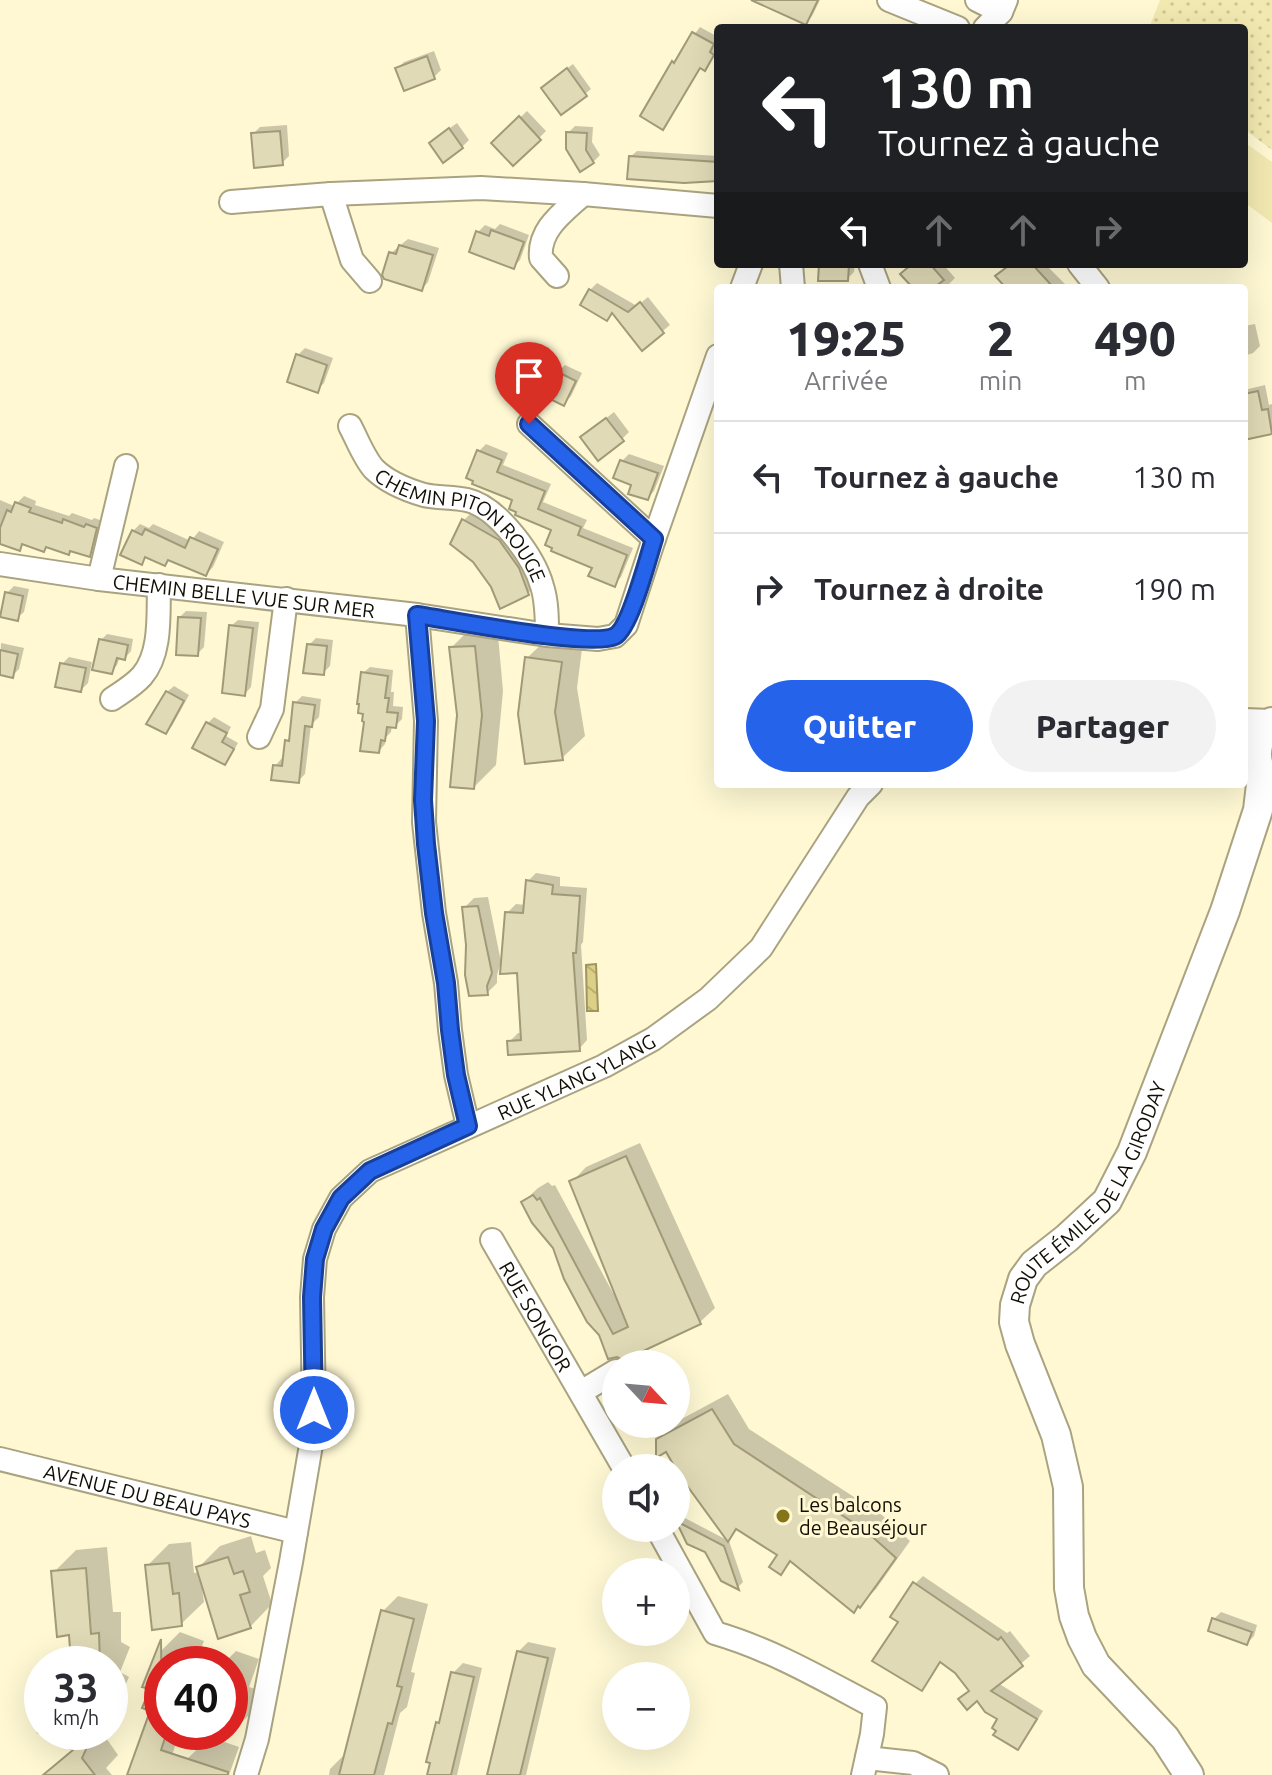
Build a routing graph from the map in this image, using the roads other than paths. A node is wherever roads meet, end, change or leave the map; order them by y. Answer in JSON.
{"nodes":[{"id":1,"x":889,"y":0,"type":"edge"},
{"id":2,"x":977,"y":0,"type":"edge"},
{"id":3,"x":998,"y":13,"type":"edge"},
{"id":4,"x":948,"y":24,"type":"edge"},
{"id":5,"x":331,"y":194,"type":"junction"},
{"id":6,"x":583,"y":194,"type":"junction"},
{"id":7,"x":231,"y":202,"type":"dead end"},
{"id":8,"x":714,"y":206,"type":"edge"},
{"id":9,"x":1082,"y":268,"type":"edge"},
{"id":10,"x":557,"y":276,"type":"dead end"},
{"id":11,"x":370,"y":281,"type":"dead end"},
{"id":12,"x":1095,"y":284,"type":"edge"},
{"id":13,"x":714,"y":367,"type":"edge"},
{"id":14,"x":529,"y":424,"type":"dead end"},
{"id":15,"x":350,"y":426,"type":"dead end"},
{"id":16,"x":126,"y":466,"type":"dead end"},
{"id":17,"x":654,"y":539,"type":"junction"},
{"id":18,"x":0,"y":564,"type":"edge"},
{"id":19,"x":99,"y":579,"type":"junction"},
{"id":20,"x":159,"y":585,"type":"junction"},
{"id":21,"x":286,"y":599,"type":"junction"},
{"id":22,"x":417,"y":615,"type":"junction"},
{"id":23,"x":547,"y":635,"type":"junction"},
{"id":24,"x":112,"y":699,"type":"dead end"},
{"id":25,"x":1248,"y":720,"type":"edge"},
{"id":26,"x":1272,"y":722,"type":"edge"},
{"id":27,"x":259,"y":737,"type":"dead end"},
{"id":28,"x":1259,"y":769,"type":"edge"},
{"id":29,"x":867,"y":788,"type":"edge"},
{"id":30,"x":1272,"y":829,"type":"edge"},
{"id":31,"x":1225,"y":911,"type":"junction"},
{"id":32,"x":468,"y":1126,"type":"junction"},
{"id":33,"x":492,"y":1240,"type":"dead end"},
{"id":34,"x":602,"y":1379,"type":"edge"},
{"id":35,"x":581,"y":1392,"type":"junction"},
{"id":36,"x":616,"y":1454,"type":"edge"},
{"id":37,"x":0,"y":1459,"type":"edge"},
{"id":38,"x":296,"y":1532,"type":"junction"},
{"id":39,"x":665,"y":1542,"type":"edge"},
{"id":40,"x":865,"y":1767,"type":"edge"},
{"id":41,"x":246,"y":1775,"type":"edge"},
{"id":42,"x":937,"y":1775,"type":"edge"},
{"id":43,"x":1189,"y":1775,"type":"edge"}],
"edges":[{"from":1,"to":4,"type":"street"},
{"from":2,"to":3,"type":"street"},
{"from":5,"to":6,"type":"street"},
{"from":5,"to":7,"type":"street"},
{"from":5,"to":11,"type":"street"},
{"from":6,"to":8,"type":"street"},
{"from":6,"to":10,"type":"street"},
{"from":9,"to":12,"type":"street"},
{"from":13,"to":17,"type":"street"},
{"from":14,"to":17,"type":"street"},
{"from":15,"to":23,"type":"street","name":"CHEMIN PITON ROUGE"},
{"from":16,"to":19,"type":"street"},
{"from":17,"to":23,"type":"street","name":"CHEMIN BELLE VUE SUR MER"},
{"from":18,"to":19,"type":"street","name":"CHEMIN BELLE VUE SUR MER"},
{"from":19,"to":20,"type":"street","name":"CHEMIN BELLE VUE SUR MER"},
{"from":20,"to":21,"type":"street","name":"CHEMIN BELLE VUE SUR MER"},
{"from":20,"to":24,"type":"street"},
{"from":21,"to":22,"type":"street","name":"CHEMIN BELLE VUE SUR MER"},
{"from":21,"to":27,"type":"street"},
{"from":22,"to":23,"type":"street","name":"CHEMIN BELLE VUE SUR MER"},
{"from":22,"to":32,"type":"street"},
{"from":25,"to":26,"type":"street"},
{"from":26,"to":28,"type":"main road"},
{"from":28,"to":31,"type":"main road"},
{"from":29,"to":32,"type":"street","name":"RUE YLANG YLANG"},
{"from":30,"to":31,"type":"main road"},
{"from":31,"to":43,"type":"main road","name":"ROUTE ÉMILE DE LA GIRODAY"},
{"from":32,"to":38,"type":"street","name":"RUE YLANG YLANG"},
{"from":33,"to":35,"type":"street","name":"RUE SONGOR"},
{"from":34,"to":35,"type":"street","name":"RUE SONGOR"},
{"from":35,"to":36,"type":"street","name":"RUE SONGOR"},
{"from":37,"to":38,"type":"street","name":"AVENUE DU BEAU PAYS"},
{"from":38,"to":41,"type":"street","name":"RUE YLANG YLANG"},
{"from":39,"to":40,"type":"street"},
{"from":40,"to":42,"type":"street"}]}
